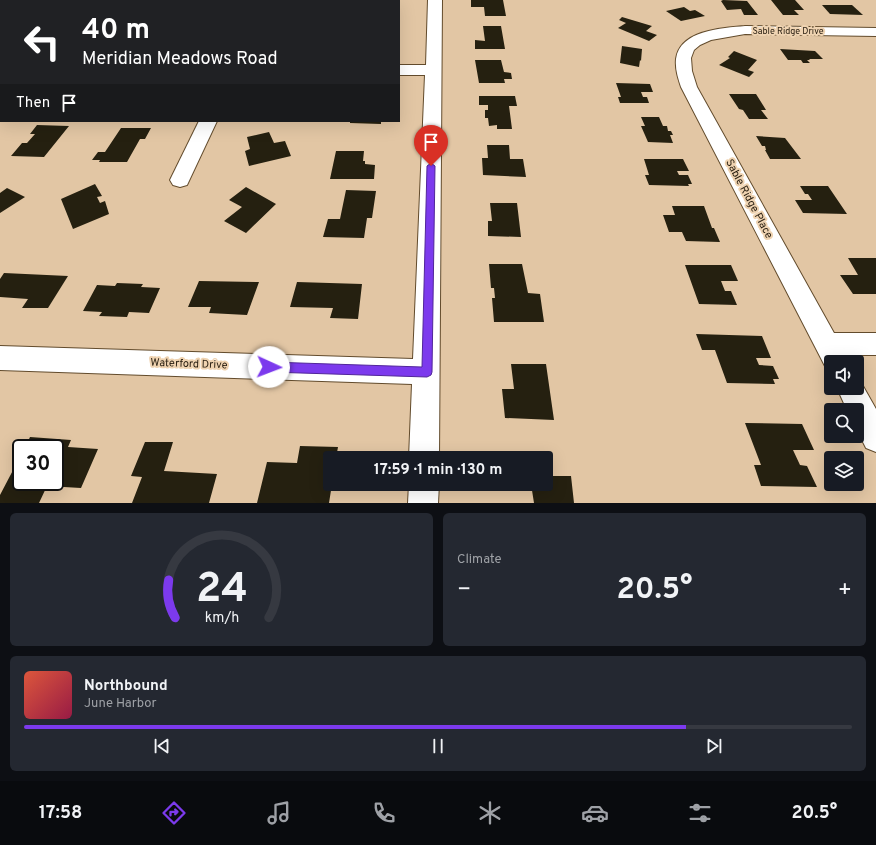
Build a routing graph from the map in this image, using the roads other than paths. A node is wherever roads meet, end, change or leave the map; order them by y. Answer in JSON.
{"nodes":[{"id":1,"x":435,"y":0,"type":"edge"},
{"id":2,"x":876,"y":32,"type":"edge"},
{"id":3,"x":702,"y":38,"type":"joint"},
{"id":4,"x":400,"y":70,"type":"edge"},
{"id":5,"x":433,"y":70,"type":"junction"},
{"id":6,"x":208,"y":122,"type":"edge"},
{"id":7,"x":180,"y":180,"type":"dead end"},
{"id":8,"x":876,"y":344,"type":"edge"},
{"id":9,"x":831,"y":353,"type":"edge"},
{"id":10,"x":0,"y":358,"type":"edge"},
{"id":11,"x":427,"y":372,"type":"junction"},
{"id":12,"x":854,"y":395,"type":"edge"},
{"id":13,"x":876,"y":438,"type":"edge"},
{"id":14,"x":424,"y":451,"type":"edge"},
{"id":15,"x":424,"y":491,"type":"edge"},
{"id":16,"x":423,"y":503,"type":"edge"}],
"edges":[{"from":1,"to":5,"type":"street"},
{"from":2,"to":3,"type":"street","name":"Sable Ridge Drive"},
{"from":3,"to":9,"type":"street","name":"Sable Ridge Place"},
{"from":4,"to":5,"type":"street"},
{"from":5,"to":11,"type":"street"},
{"from":6,"to":7,"type":"street"},
{"from":8,"to":9,"type":"street"},
{"from":10,"to":11,"type":"street","name":"Waterford Drive"},
{"from":11,"to":14,"type":"street"},
{"from":12,"to":13,"type":"street"},
{"from":15,"to":16,"type":"street"}]}
